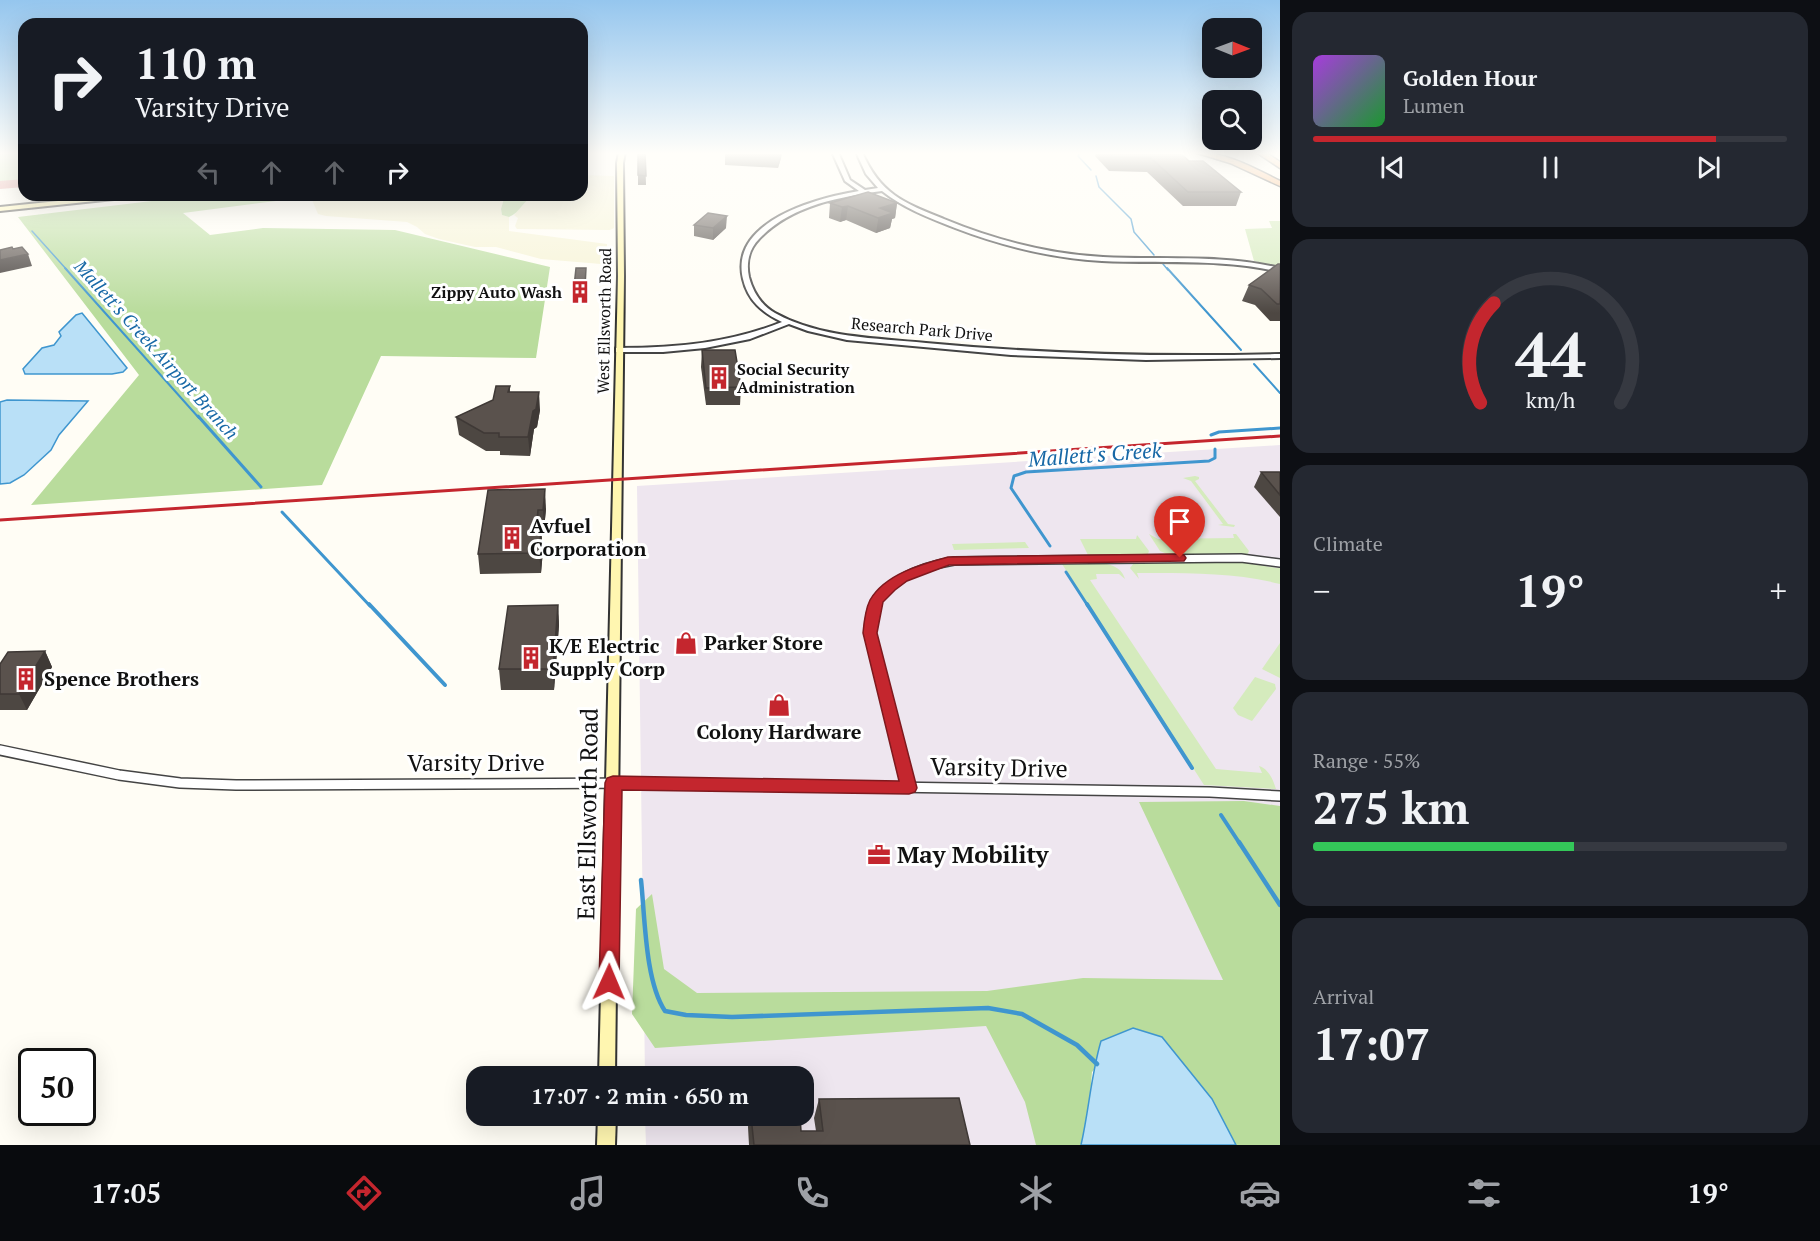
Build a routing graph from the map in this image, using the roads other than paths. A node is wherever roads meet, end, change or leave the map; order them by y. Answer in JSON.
{"nodes":[{"id":1,"x":34,"y":205,"type":"edge"},
{"id":2,"x":620,"y":205,"type":"edge"},
{"id":3,"x":809,"y":205,"type":"edge"},
{"id":4,"x":900,"y":205,"type":"edge"},
{"id":5,"x":911,"y":205,"type":"edge"},
{"id":6,"x":0,"y":209,"type":"edge"},
{"id":7,"x":926,"y":214,"type":"junction"},
{"id":8,"x":1280,"y":270,"type":"edge"},
{"id":9,"x":788,"y":322,"type":"junction"},
{"id":10,"x":619,"y":350,"type":"junction"},
{"id":11,"x":1280,"y":356,"type":"edge"},
{"id":12,"x":618,"y":480,"type":"joint"},
{"id":13,"x":1280,"y":563,"type":"edge"},
{"id":14,"x":4,"y":750,"type":"edge"},
{"id":15,"x":0,"y":760,"type":"edge"},
{"id":16,"x":613,"y":783,"type":"junction"},
{"id":17,"x":909,"y":788,"type":"junction"},
{"id":18,"x":1280,"y":796,"type":"edge"},
{"id":19,"x":607,"y":1066,"type":"edge"},
{"id":20,"x":607,"y":1126,"type":"edge"},
{"id":21,"x":606,"y":1145,"type":"edge"}],
"edges":[{"from":1,"to":6,"type":"main road"},
{"from":2,"to":10,"type":"main road","name":"West Ellsworth Road"},
{"from":3,"to":9,"type":"street","name":"Research Park Drive"},
{"from":4,"to":7,"type":"street"},
{"from":5,"to":7,"type":"street"},
{"from":7,"to":8,"type":"street"},
{"from":9,"to":10,"type":"street"},
{"from":9,"to":11,"type":"street","name":"Research Park Drive"},
{"from":10,"to":12,"type":"main road","name":"West Ellsworth Road"},
{"from":12,"to":16,"type":"main road","name":"East Ellsworth Road"},
{"from":13,"to":17,"type":"street"},
{"from":14,"to":15,"type":"street"},
{"from":14,"to":16,"type":"street","name":"Varsity Drive"},
{"from":16,"to":17,"type":"street","name":"Varsity Drive"},
{"from":16,"to":19,"type":"main road","name":"East Ellsworth Road"},
{"from":17,"to":18,"type":"street","name":"Varsity Drive"},
{"from":20,"to":21,"type":"main road"}]}
